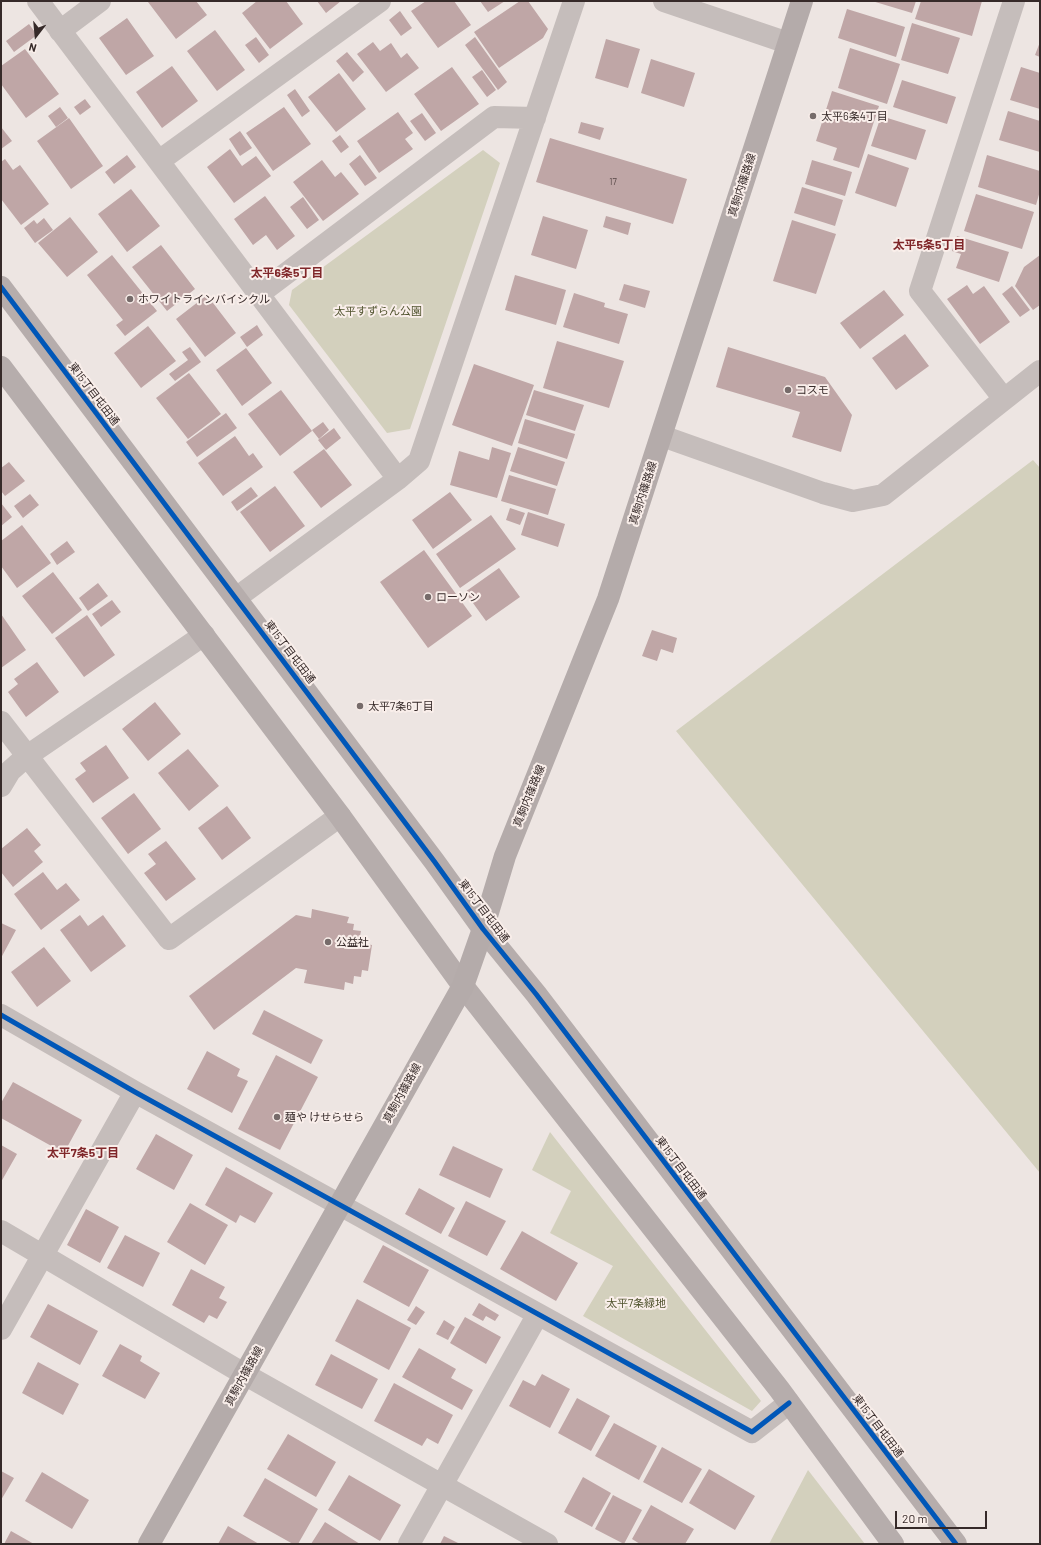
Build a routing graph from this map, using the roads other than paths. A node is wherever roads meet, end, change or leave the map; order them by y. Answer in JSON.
{"nodes":[{"id":1,"x":38,"y":1,"type":"edge"},
{"id":2,"x":100,"y":1,"type":"edge"},
{"id":3,"x":380,"y":1,"type":"edge"},
{"id":4,"x":574,"y":1,"type":"edge"},
{"id":5,"x":664,"y":1,"type":"edge"},
{"id":6,"x":802,"y":1,"type":"edge"},
{"id":7,"x":1014,"y":1,"type":"edge"},
{"id":8,"x":60,"y":31,"type":"junction"},
{"id":9,"x":788,"y":43,"type":"junction"},
{"id":10,"x":534,"y":118,"type":"junction"},
{"id":11,"x":159,"y":161,"type":"junction"},
{"id":12,"x":1,"y":287,"type":"edge"},
{"id":13,"x":259,"y":294,"type":"junction"},
{"id":14,"x":1,"y":367,"type":"edge"},
{"id":15,"x":1040,"y":371,"type":"edge"},
{"id":16,"x":1004,"y":399,"type":"junction"},
{"id":17,"x":662,"y":436,"type":"junction"},
{"id":18,"x":398,"y":478,"type":"junction"},
{"id":19,"x":236,"y":598,"type":"junction"},
{"id":20,"x":204,"y":635,"type":"junction"},
{"id":21,"x":1,"y":722,"type":"edge"},
{"id":22,"x":27,"y":756,"type":"junction"},
{"id":23,"x":1,"y":786,"type":"edge"},
{"id":24,"x":340,"y":816,"type":"junction"},
{"id":25,"x":483,"y":929,"type":"junction"},
{"id":26,"x":463,"y":986,"type":"junction"},
{"id":27,"x":1,"y":1016,"type":"edge"},
{"id":28,"x":135,"y":1092,"type":"junction"},
{"id":29,"x":340,"y":1205,"type":"junction"},
{"id":30,"x":1,"y":1231,"type":"edge"},
{"id":31,"x":43,"y":1255,"type":"junction"},
{"id":32,"x":538,"y":1314,"type":"junction"},
{"id":33,"x":1,"y":1330,"type":"edge"},
{"id":34,"x":244,"y":1374,"type":"junction"},
{"id":35,"x":789,"y":1403,"type":"junction"},
{"id":36,"x":443,"y":1485,"type":"junction"},
{"id":37,"x":149,"y":1544,"type":"edge"},
{"id":38,"x":409,"y":1544,"type":"edge"},
{"id":39,"x":547,"y":1544,"type":"edge"},
{"id":40,"x":893,"y":1544,"type":"edge"},
{"id":41,"x":956,"y":1544,"type":"edge"}],
"edges":[{"from":1,"to":8,"type":"street"},
{"from":2,"to":8,"type":"street"},
{"from":3,"to":11,"type":"street"},
{"from":4,"to":10,"type":"street"},
{"from":5,"to":9,"type":"street"},
{"from":6,"to":9,"type":"main road","name":"真駒内篠路線"},
{"from":7,"to":16,"type":"street"},
{"from":8,"to":11,"type":"street"},
{"from":9,"to":17,"type":"main road","name":"真駒内篠路線"},
{"from":10,"to":13,"type":"street"},
{"from":10,"to":18,"type":"street"},
{"from":11,"to":13,"type":"street"},
{"from":12,"to":19,"type":"street","name":"東15丁目屯田通"},
{"from":13,"to":18,"type":"street"},
{"from":14,"to":20,"type":"street"},
{"from":15,"to":16,"type":"street"},
{"from":16,"to":17,"type":"street"},
{"from":17,"to":25,"type":"main road","name":"真駒内篠路線"},
{"from":18,"to":19,"type":"street"},
{"from":19,"to":25,"type":"street","name":"東15丁目屯田通"},
{"from":20,"to":22,"type":"street"},
{"from":20,"to":24,"type":"street"},
{"from":21,"to":22,"type":"street"},
{"from":22,"to":23,"type":"street"},
{"from":22,"to":24,"type":"street"},
{"from":24,"to":26,"type":"street"},
{"from":25,"to":26,"type":"main road","name":"真駒内篠路線"},
{"from":25,"to":41,"type":"street","name":"東15丁目屯田通"},
{"from":26,"to":29,"type":"main road","name":"真駒内篠路線"},
{"from":26,"to":35,"type":"street"},
{"from":27,"to":28,"type":"street"},
{"from":28,"to":29,"type":"street"},
{"from":28,"to":31,"type":"street"},
{"from":29,"to":32,"type":"street"},
{"from":29,"to":34,"type":"main road","name":"真駒内篠路線"},
{"from":30,"to":31,"type":"street"},
{"from":31,"to":33,"type":"street"},
{"from":31,"to":34,"type":"street"},
{"from":32,"to":35,"type":"street"},
{"from":32,"to":36,"type":"street"},
{"from":34,"to":36,"type":"street"},
{"from":34,"to":37,"type":"main road","name":"真駒内篠路線"},
{"from":35,"to":40,"type":"street"},
{"from":36,"to":38,"type":"street"},
{"from":36,"to":39,"type":"street"}]}
